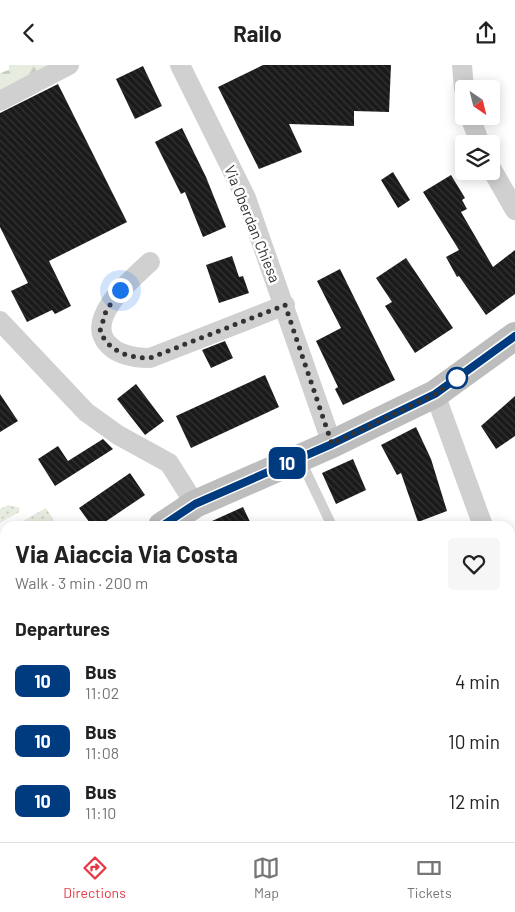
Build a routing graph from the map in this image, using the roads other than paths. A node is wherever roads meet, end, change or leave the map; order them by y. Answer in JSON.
{"nodes":[{"id":1,"x":69,"y":65,"type":"edge"},
{"id":2,"x":180,"y":65,"type":"edge"},
{"id":3,"x":462,"y":65,"type":"edge"},
{"id":4,"x":463,"y":80,"type":"edge"},
{"id":5,"x":0,"y":101,"type":"edge"},
{"id":6,"x":498,"y":180,"type":"edge"},
{"id":7,"x":515,"y":210,"type":"edge"},
{"id":8,"x":150,"y":262,"type":"dead end"},
{"id":9,"x":285,"y":305,"type":"junction"},
{"id":10,"x":0,"y":321,"type":"edge"},
{"id":11,"x":515,"y":336,"type":"edge"},
{"id":12,"x":435,"y":394,"type":"junction"},
{"id":13,"x":332,"y":444,"type":"junction"},
{"id":14,"x":300,"y":458,"type":"junction"},
{"id":15,"x":178,"y":518,"type":"edge"},
{"id":16,"x":330,"y":521,"type":"edge"},
{"id":17,"x":481,"y":521,"type":"edge"}],
"edges":[{"from":1,"to":5,"type":"street"},
{"from":2,"to":9,"type":"street","name":"Via Oberdan Chiesa"},
{"from":3,"to":4,"type":"street"},
{"from":6,"to":7,"type":"street"},
{"from":8,"to":9,"type":"street"},
{"from":9,"to":13,"type":"street","name":"Via Oberdan Chiesa"},
{"from":10,"to":15,"type":"street"},
{"from":11,"to":12,"type":"street"},
{"from":12,"to":13,"type":"street"},
{"from":12,"to":17,"type":"street"},
{"from":13,"to":14,"type":"street"},
{"from":14,"to":15,"type":"street"},
{"from":14,"to":16,"type":"lane"}]}
